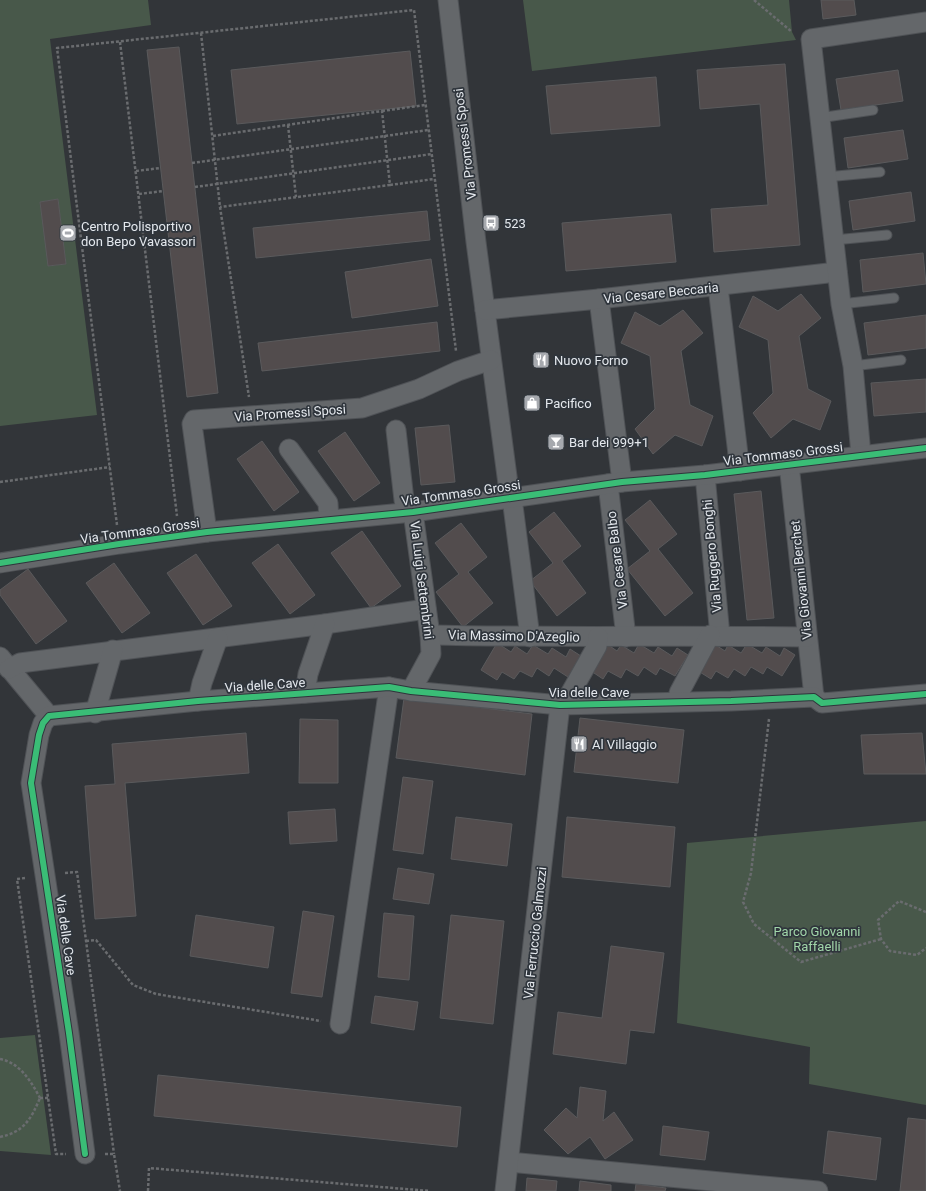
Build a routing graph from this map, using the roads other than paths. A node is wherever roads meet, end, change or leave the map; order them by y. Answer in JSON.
{"nodes":[{"id":1,"x":448,"y":0,"type":"edge"},
{"id":2,"x":926,"y":22,"type":"edge"},
{"id":3,"x":873,"y":110,"type":"dead end"},
{"id":4,"x":819,"y":118,"type":"junction"},
{"id":5,"x":880,"y":172,"type":"dead end"},
{"id":6,"x":826,"y":177,"type":"junction"},
{"id":7,"x":887,"y":235,"type":"dead end"},
{"id":8,"x":834,"y":240,"type":"junction"},
{"id":9,"x":837,"y":272,"type":"junction"},
{"id":10,"x":718,"y":286,"type":"junction"},
{"id":11,"x":894,"y":298,"type":"dead end"},
{"id":12,"x":599,"y":299,"type":"junction"},
{"id":13,"x":841,"y":304,"type":"junction"},
{"id":14,"x":485,"y":310,"type":"junction"},
{"id":15,"x":491,"y":360,"type":"junction"},
{"id":16,"x":901,"y":360,"type":"dead end"},
{"id":17,"x":853,"y":366,"type":"junction"},
{"id":18,"x":396,"y":430,"type":"dead end"},
{"id":19,"x":926,"y":448,"type":"edge"},
{"id":20,"x":289,"y":449,"type":"dead end"},
{"id":21,"x":862,"y":455,"type":"junction"},
{"id":22,"x":790,"y":464,"type":"junction"},
{"id":23,"x":740,"y":471,"type":"junction"},
{"id":24,"x":704,"y":475,"type":"junction"},
{"id":25,"x":615,"y":483,"type":"junction"},
{"id":26,"x":511,"y":499,"type":"junction"},
{"id":27,"x":410,"y":512,"type":"junction"},
{"id":28,"x":329,"y":520,"type":"junction"},
{"id":29,"x":207,"y":532,"type":"junction"},
{"id":30,"x":0,"y":563,"type":"edge"},
{"id":31,"x":426,"y":609,"type":"junction"},
{"id":32,"x":325,"y":624,"type":"junction"},
{"id":33,"x":430,"y":635,"type":"junction"},
{"id":34,"x":715,"y":636,"type":"junction"},
{"id":35,"x":530,"y":637,"type":"junction"},
{"id":36,"x":598,"y":637,"type":"junction"},
{"id":37,"x":626,"y":637,"type":"junction"},
{"id":38,"x":807,"y":637,"type":"junction"},
{"id":39,"x":218,"y":638,"type":"junction"},
{"id":40,"x":113,"y":650,"type":"junction"},
{"id":41,"x":5,"y":663,"type":"edge"},
{"id":42,"x":389,"y":687,"type":"junction"},
{"id":43,"x":411,"y":691,"type":"junction"},
{"id":44,"x":305,"y":693,"type":"junction"},
{"id":45,"x":679,"y":693,"type":"dead end"},
{"id":46,"x":926,"y":694,"type":"edge"},
{"id":47,"x":814,"y":697,"type":"junction"},
{"id":48,"x":198,"y":701,"type":"junction"},
{"id":49,"x":560,"y":705,"type":"junction"},
{"id":50,"x":95,"y":712,"type":"junction"},
{"id":51,"x":49,"y":716,"type":"junction"},
{"id":52,"x":340,"y":1024,"type":"road end"},
{"id":53,"x":85,"y":1154,"type":"road end"},
{"id":54,"x":509,"y":1162,"type":"junction"},
{"id":55,"x":505,"y":1191,"type":"edge"},
{"id":56,"x":818,"y":1191,"type":"edge"}],
"edges":[{"from":1,"to":14,"type":"street","name":"Via Promessi Sposi"},
{"from":2,"to":4,"type":"street"},
{"from":3,"to":4,"type":"lane"},
{"from":4,"to":6,"type":"street"},
{"from":5,"to":6,"type":"lane"},
{"from":6,"to":8,"type":"street"},
{"from":7,"to":8,"type":"lane"},
{"from":8,"to":9,"type":"street"},
{"from":9,"to":10,"type":"street","name":"Via Cesare Beccaria"},
{"from":9,"to":13,"type":"street"},
{"from":10,"to":12,"type":"street","name":"Via Cesare Beccaria"},
{"from":10,"to":23,"type":"street"},
{"from":11,"to":13,"type":"lane"},
{"from":12,"to":14,"type":"street","name":"Via Cesare Beccaria"},
{"from":12,"to":25,"type":"street","name":"Via Cesare Balbo"},
{"from":13,"to":17,"type":"street"},
{"from":14,"to":15,"type":"street","name":"Via Promessi Sposi"},
{"from":15,"to":26,"type":"street","name":"Via Promessi Sposi"},
{"from":15,"to":29,"type":"street","name":"Via Promessi Sposi"},
{"from":16,"to":17,"type":"lane"},
{"from":17,"to":21,"type":"street"},
{"from":18,"to":27,"type":"street","name":"Via Tommaso Grossi"},
{"from":19,"to":21,"type":"street","name":"Via Tommaso Grossi"},
{"from":20,"to":28,"type":"street"},
{"from":21,"to":22,"type":"street","name":"Via Tommaso Grossi"},
{"from":22,"to":23,"type":"street","name":"Via Tommaso Grossi"},
{"from":22,"to":38,"type":"street","name":"Via Giovanni Berchet"},
{"from":23,"to":24,"type":"street","name":"Via Tommaso Grossi"},
{"from":24,"to":25,"type":"street","name":"Via Tommaso Grossi"},
{"from":24,"to":34,"type":"street","name":"Via Ruggero Bonghi"},
{"from":25,"to":26,"type":"street","name":"Via Tommaso Grossi"},
{"from":25,"to":37,"type":"street","name":"Via Cesare Balbo"},
{"from":26,"to":27,"type":"street","name":"Via Tommaso Grossi"},
{"from":26,"to":35,"type":"street","name":"Via Promessi Sposi"},
{"from":27,"to":28,"type":"street","name":"Via Tommaso Grossi"},
{"from":27,"to":31,"type":"street","name":"Via Luigi Settembrini"},
{"from":28,"to":29,"type":"street","name":"Via Tommaso Grossi"},
{"from":29,"to":30,"type":"street","name":"Via Tommaso Grossi"},
{"from":31,"to":32,"type":"street"},
{"from":31,"to":33,"type":"street","name":"Via Luigi Settembrini"},
{"from":32,"to":39,"type":"street"},
{"from":32,"to":44,"type":"street"},
{"from":33,"to":35,"type":"street","name":"Via Massimo D'Azeglio"},
{"from":33,"to":43,"type":"street","name":"Via Luigi Settembrini"},
{"from":34,"to":37,"type":"street","name":"Via Massimo D'Azeglio"},
{"from":34,"to":38,"type":"street","name":"Via Massimo D'Azeglio"},
{"from":34,"to":45,"type":"street"},
{"from":35,"to":36,"type":"street","name":"Via Massimo D'Azeglio"},
{"from":36,"to":37,"type":"street","name":"Via Massimo D'Azeglio"},
{"from":36,"to":49,"type":"street","name":"Via Massimo D'Azeglio"},
{"from":38,"to":47,"type":"street","name":"Via Giovanni Berchet"},
{"from":39,"to":40,"type":"street"},
{"from":39,"to":48,"type":"street"},
{"from":40,"to":41,"type":"street"},
{"from":40,"to":50,"type":"street"},
{"from":41,"to":51,"type":"street"},
{"from":42,"to":43,"type":"street","name":"Via delle Cave"},
{"from":42,"to":44,"type":"street","name":"Via delle Cave"},
{"from":42,"to":52,"type":"street"},
{"from":43,"to":49,"type":"street","name":"Via delle Cave"},
{"from":44,"to":48,"type":"street","name":"Via delle Cave"},
{"from":46,"to":47,"type":"street","name":"Via delle Cave"},
{"from":47,"to":49,"type":"street","name":"Via delle Cave"},
{"from":48,"to":50,"type":"street","name":"Via delle Cave"},
{"from":49,"to":54,"type":"street","name":"Via Ferruccio Galmozzi"},
{"from":50,"to":51,"type":"street","name":"Via delle Cave"},
{"from":51,"to":53,"type":"street","name":"Via delle Cave"},
{"from":54,"to":55,"type":"street","name":"Via Ferruccio Galmozzi"},
{"from":54,"to":56,"type":"street"}]}
